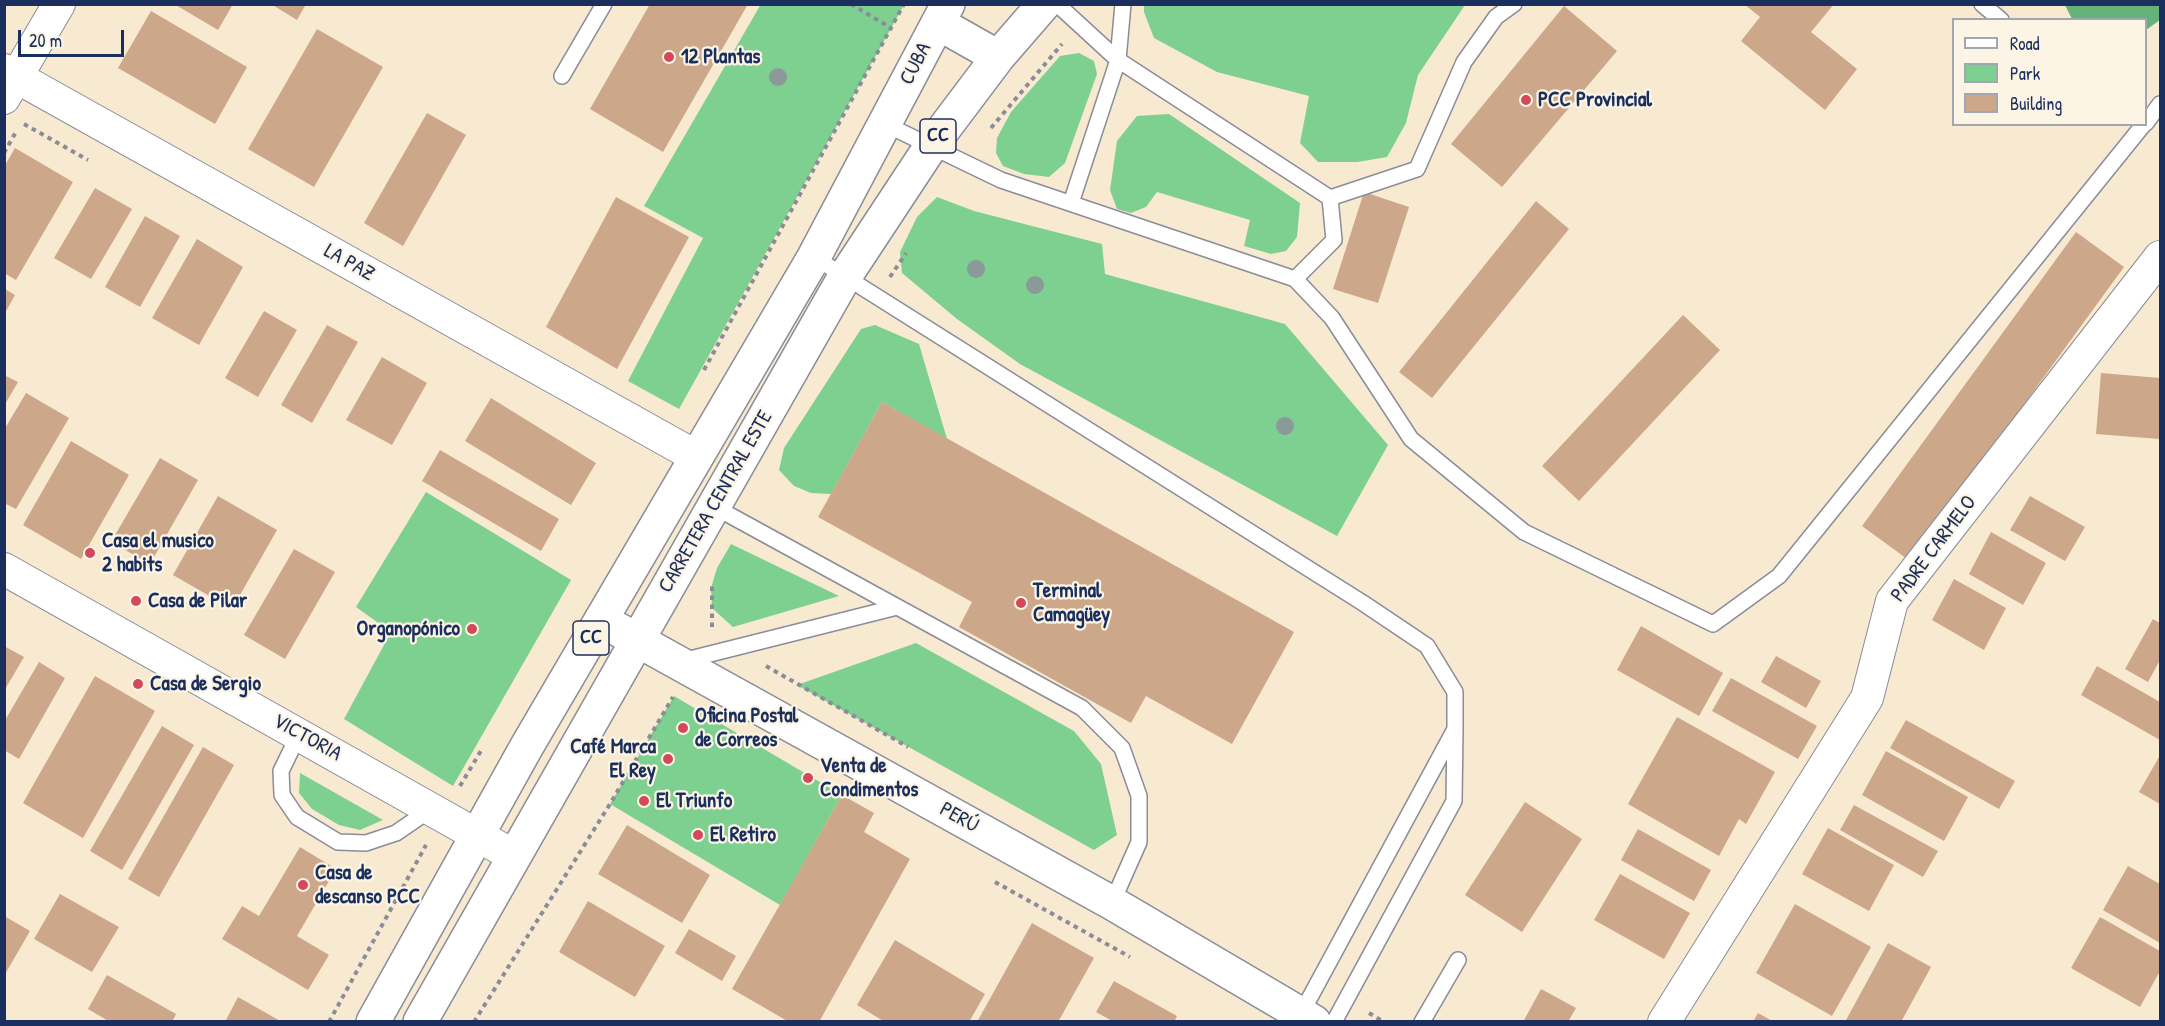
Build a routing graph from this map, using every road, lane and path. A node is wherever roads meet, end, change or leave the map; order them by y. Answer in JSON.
{"nodes":[{"id":1,"x":59,"y":4,"type":"edge"},
{"id":2,"x":604,"y":4,"type":"edge"},
{"id":3,"x":851,"y":4,"type":"edge"},
{"id":4,"x":904,"y":4,"type":"edge"},
{"id":5,"x":1044,"y":4,"type":"edge"},
{"id":6,"x":1057,"y":4,"type":"edge"},
{"id":7,"x":1123,"y":4,"type":"edge"},
{"id":8,"x":1514,"y":4,"type":"edge"},
{"id":9,"x":1982,"y":4,"type":"edge"},
{"id":10,"x":943,"y":14,"type":"edge"},
{"id":11,"x":1999,"y":18,"type":"edge"},
{"id":12,"x":1078,"y":24,"type":"junction"},
{"id":13,"x":891,"y":28,"type":"junction"},
{"id":14,"x":998,"y":57,"type":"junction"},
{"id":15,"x":1118,"y":60,"type":"junction"},
{"id":16,"x":562,"y":76,"type":"dead end"},
{"id":17,"x":8,"y":81,"type":"edge"},
{"id":18,"x":2160,"y":104,"type":"edge"},
{"id":19,"x":2147,"y":118,"type":"edge"},
{"id":20,"x":885,"y":124,"type":"junction"},
{"id":21,"x":2140,"y":126,"type":"edge"},
{"id":22,"x":931,"y":146,"type":"junction"},
{"id":23,"x":964,"y":161,"type":"junction"},
{"id":24,"x":1330,"y":198,"type":"junction"},
{"id":25,"x":1071,"y":203,"type":"junction"},
{"id":26,"x":908,"y":249,"type":"dead end"},
{"id":27,"x":814,"y":257,"type":"junction"},
{"id":28,"x":2160,"y":257,"type":"edge"},
{"id":29,"x":844,"y":278,"type":"junction"},
{"id":30,"x":1295,"y":279,"type":"junction"},
{"id":31,"x":877,"y":298,"type":"junction"},
{"id":32,"x":698,"y":380,"type":"dead end"},
{"id":33,"x":695,"y":456,"type":"junction"},
{"id":34,"x":713,"y":506,"type":"junction"},
{"id":35,"x":4,"y":569,"type":"edge"},
{"id":36,"x":714,"y":578,"type":"dead end"},
{"id":37,"x":897,"y":607,"type":"junction"},
{"id":38,"x":601,"y":620,"type":"junction"},
{"id":39,"x":636,"y":640,"type":"junction"},
{"id":40,"x":734,"y":648,"type":"junction"},
{"id":41,"x":679,"y":662,"type":"junction"},
{"id":42,"x":674,"y":696,"type":"dead end"},
{"id":43,"x":1455,"y":729,"type":"junction"},
{"id":44,"x":299,"y":734,"type":"junction"},
{"id":45,"x":483,"y":747,"type":"dead end"},
{"id":46,"x":910,"y":748,"type":"dead end"},
{"id":47,"x":438,"y":811,"type":"junction"},
{"id":48,"x":479,"y":834,"type":"junction"},
{"id":49,"x":514,"y":856,"type":"junction"},
{"id":50,"x":1112,"y":903,"type":"junction"},
{"id":51,"x":1458,"y":960,"type":"dead end"},
{"id":52,"x":1347,"y":999,"type":"junction"},
{"id":53,"x":1308,"y":1018,"type":"edge"},
{"id":54,"x":329,"y":1022,"type":"edge"},
{"id":55,"x":373,"y":1022,"type":"edge"},
{"id":56,"x":420,"y":1022,"type":"edge"},
{"id":57,"x":474,"y":1022,"type":"edge"},
{"id":58,"x":1334,"y":1022,"type":"edge"},
{"id":59,"x":1384,"y":1022,"type":"edge"},
{"id":60,"x":1422,"y":1022,"type":"edge"},
{"id":61,"x":1664,"y":1022,"type":"edge"}],
"edges":[{"from":1,"to":17,"type":"street"},
{"from":2,"to":16,"type":"lane"},
{"from":3,"to":13,"type":"path"},
{"from":4,"to":13,"type":"path"},
{"from":5,"to":14,"type":"main road","name":"CARRETERA CENTRAL ESTE","number":"CC"},
{"from":6,"to":12,"type":"lane"},
{"from":7,"to":15,"type":"lane"},
{"from":8,"to":24,"type":"lane"},
{"from":9,"to":11,"type":"lane"},
{"from":10,"to":14,"type":"main road"},
{"from":10,"to":20,"type":"main road","name":"CUBA","number":"CC"},
{"from":12,"to":15,"type":"lane"},
{"from":12,"to":23,"type":"path"},
{"from":13,"to":32,"type":"path"},
{"from":14,"to":22,"type":"main road","name":"CARRETERA CENTRAL ESTE","number":"CC"},
{"from":15,"to":24,"type":"lane"},
{"from":15,"to":25,"type":"lane"},
{"from":17,"to":33,"type":"street","name":"LA PAZ"},
{"from":18,"to":19,"type":"lane"},
{"from":20,"to":22,"type":"lane"},
{"from":20,"to":27,"type":"main road","name":"CARRETERA CENTRAL ESTE","number":"CC"},
{"from":21,"to":30,"type":"lane"},
{"from":22,"to":23,"type":"lane"},
{"from":22,"to":29,"type":"main road","name":"CARRETERA CENTRAL ESTE","number":"CC"},
{"from":23,"to":25,"type":"lane"},
{"from":24,"to":30,"type":"lane"},
{"from":25,"to":30,"type":"lane"},
{"from":26,"to":31,"type":"path"},
{"from":27,"to":29,"type":"lane"},
{"from":27,"to":33,"type":"main road","name":"CARRETERA CENTRAL ESTE","number":"CC"},
{"from":28,"to":61,"type":"street","name":"PADRE CARMELO"},
{"from":29,"to":31,"type":"lane"},
{"from":29,"to":34,"type":"main road","name":"CARRETERA CENTRAL ESTE","number":"CC"},
{"from":31,"to":43,"type":"lane"},
{"from":33,"to":38,"type":"main road","name":"CARRETERA CENTRAL ESTE","number":"CC"},
{"from":34,"to":37,"type":"lane"},
{"from":34,"to":39,"type":"main road","name":"CARRETERA CENTRAL ESTE","number":"CC"},
{"from":35,"to":44,"type":"street","name":"VICTORIA"},
{"from":36,"to":40,"type":"path"},
{"from":37,"to":40,"type":"lane"},
{"from":37,"to":50,"type":"lane"},
{"from":38,"to":39,"type":"main road","name":"PERÚ"},
{"from":38,"to":48,"type":"main road","name":"CARRETERA CENTRAL ESTE","number":"CC"},
{"from":39,"to":41,"type":"main road","name":"PERÚ"},
{"from":39,"to":49,"type":"main road","name":"CARRETERA CENTRAL ESTE","number":"CC"},
{"from":40,"to":41,"type":"lane"},
{"from":40,"to":46,"type":"path"},
{"from":41,"to":50,"type":"main road","name":"PERÚ"},
{"from":42,"to":57,"type":"path"},
{"from":43,"to":52,"type":"lane"},
{"from":43,"to":53,"type":"lane"},
{"from":44,"to":47,"type":"street","name":"VICTORIA"},
{"from":44,"to":47,"type":"lane"},
{"from":45,"to":47,"type":"path"},
{"from":47,"to":48,"type":"street","name":"VICTORIA"},
{"from":47,"to":54,"type":"path"},
{"from":48,"to":49,"type":"street","name":"VICTORIA"},
{"from":48,"to":55,"type":"main road","name":"CARRETERA CENTRAL ESTE","number":"CC"},
{"from":49,"to":56,"type":"main road","name":"CARRETERA CENTRAL ESTE","number":"CC"},
{"from":50,"to":53,"type":"main road","name":"PERÚ"},
{"from":51,"to":60,"type":"lane"},
{"from":52,"to":58,"type":"lane"},
{"from":52,"to":59,"type":"path"}]}
